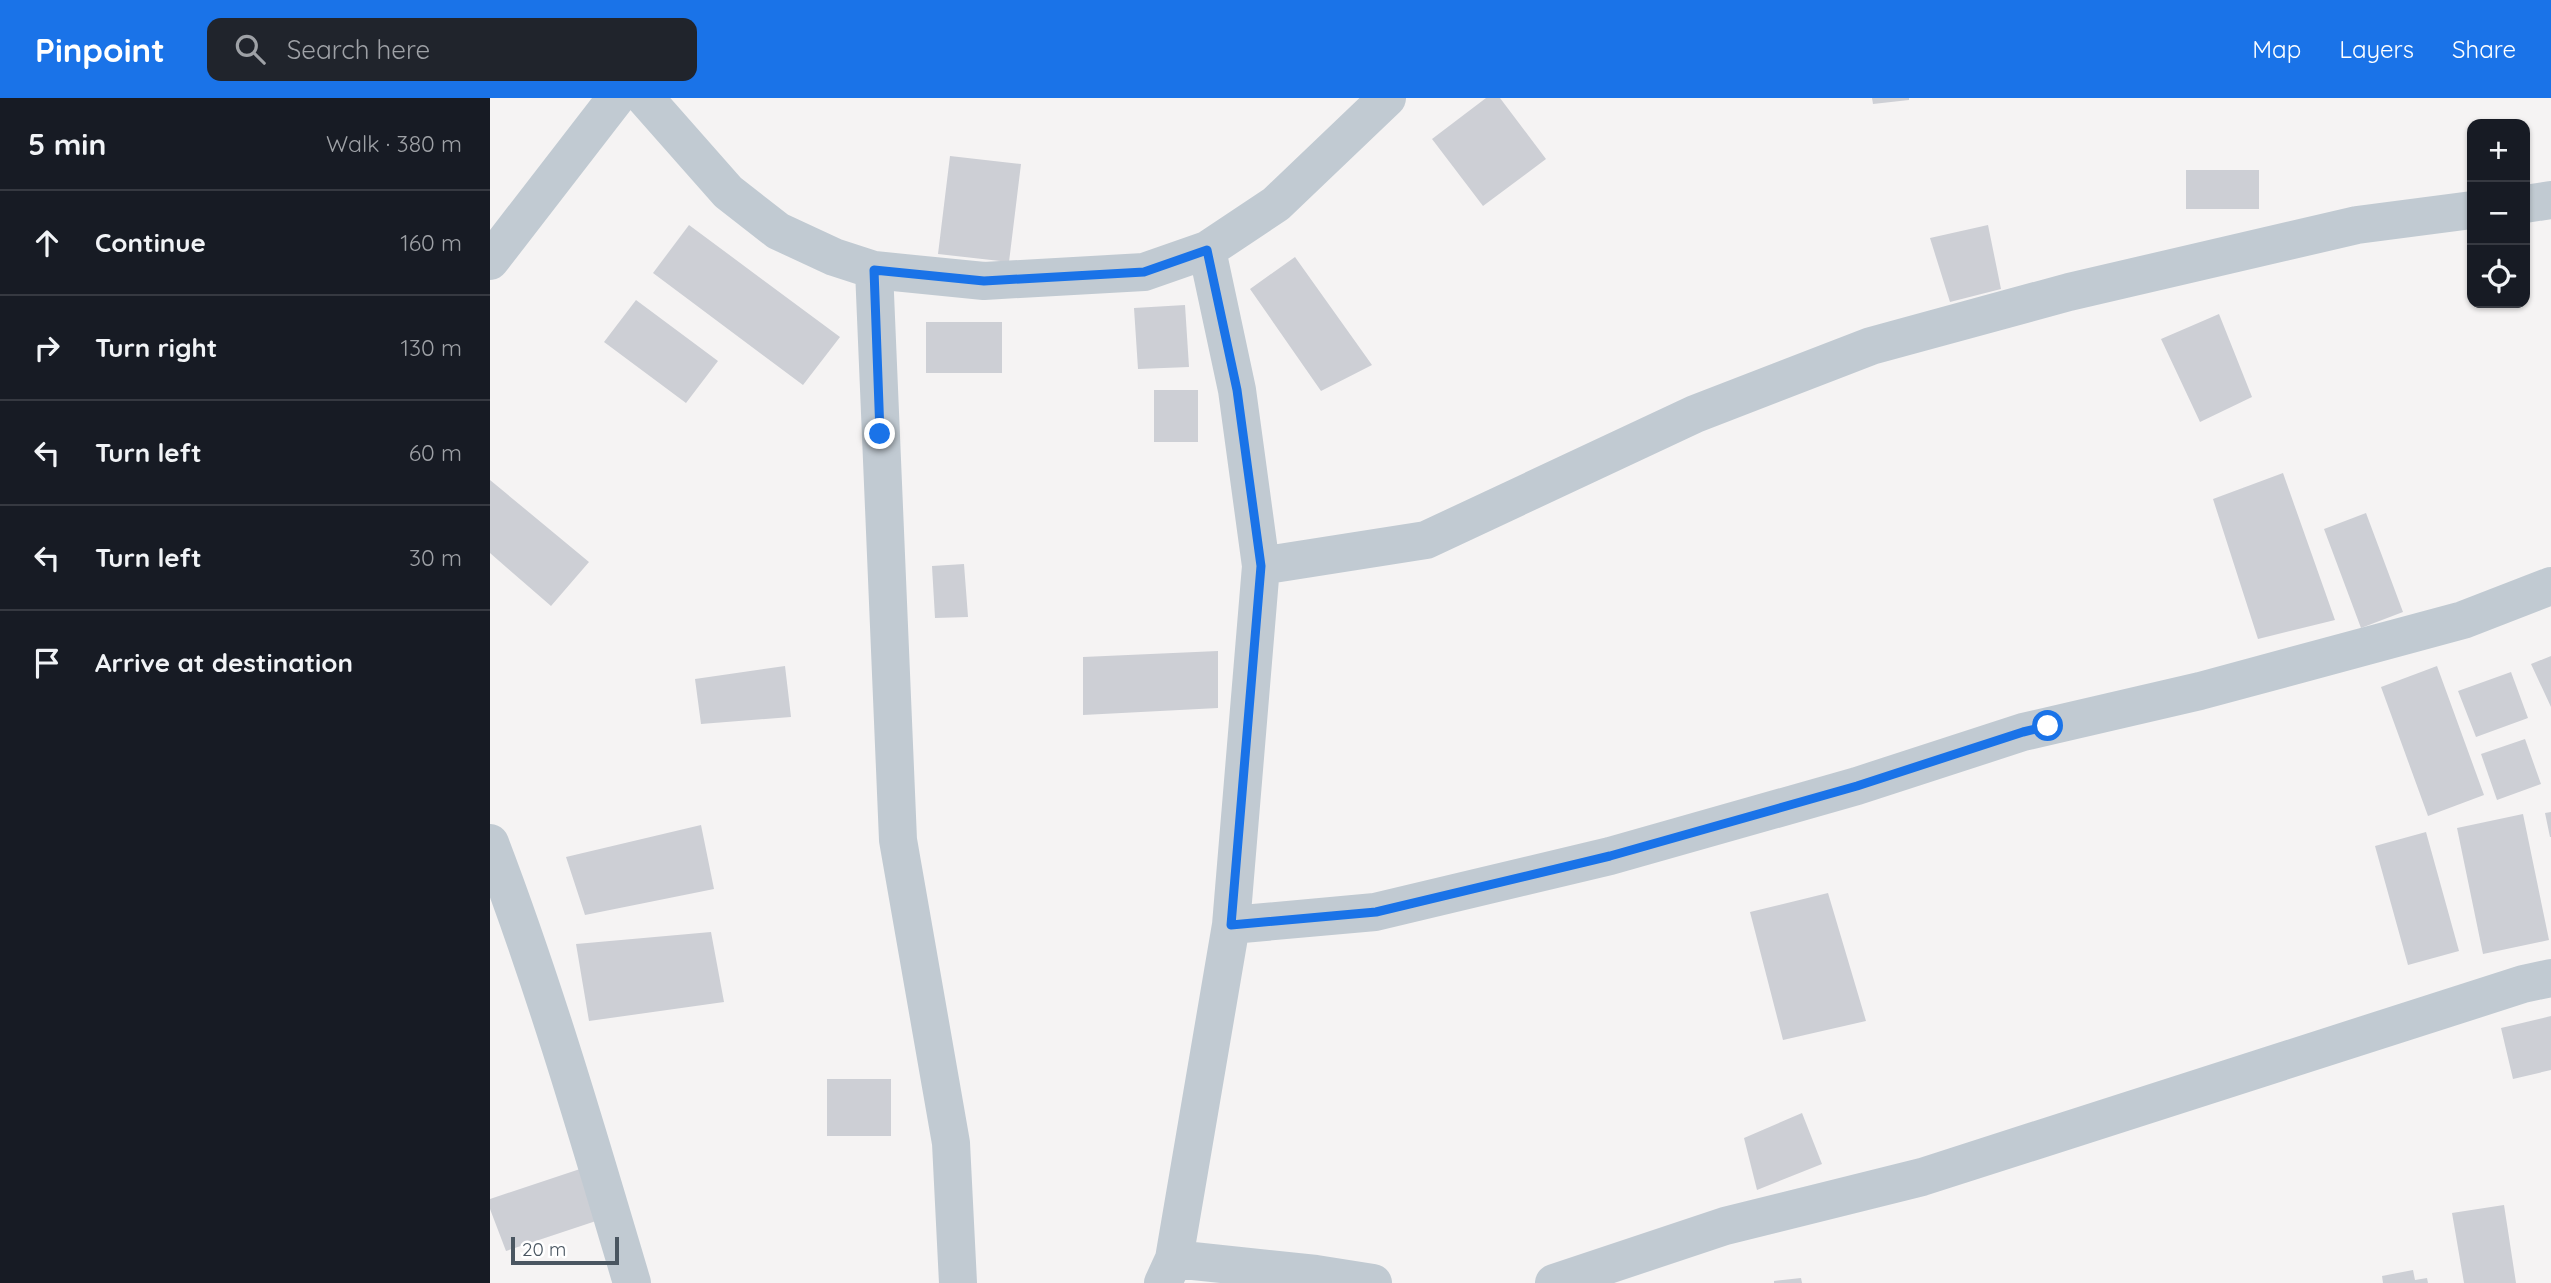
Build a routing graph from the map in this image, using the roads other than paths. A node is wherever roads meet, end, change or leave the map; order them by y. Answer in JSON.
{"nodes":[{"id":1,"x":616,"y":98,"type":"edge"},
{"id":2,"x":645,"y":98,"type":"edge"},
{"id":3,"x":1387,"y":98,"type":"edge"},
{"id":4,"x":2551,"y":200,"type":"edge"},
{"id":5,"x":2530,"y":203,"type":"edge"},
{"id":6,"x":2467,"y":211,"type":"edge"},
{"id":7,"x":1207,"y":250,"type":"junction"},
{"id":8,"x":490,"y":261,"type":"edge"},
{"id":9,"x":874,"y":270,"type":"junction"},
{"id":10,"x":1261,"y":566,"type":"junction"},
{"id":11,"x":2551,"y":586,"type":"edge"},
{"id":12,"x":490,"y":843,"type":"edge"},
{"id":13,"x":1231,"y":925,"type":"junction"},
{"id":14,"x":2551,"y":978,"type":"edge"},
{"id":15,"x":1169,"y":1271,"type":"edge"},
{"id":16,"x":632,"y":1283,"type":"edge"},
{"id":17,"x":958,"y":1283,"type":"edge"},
{"id":18,"x":1373,"y":1283,"type":"edge"},
{"id":19,"x":1554,"y":1283,"type":"edge"}],
"edges":[{"from":1,"to":8,"type":"street"},
{"from":2,"to":9,"type":"street"},
{"from":3,"to":7,"type":"street"},
{"from":4,"to":5,"type":"street"},
{"from":6,"to":10,"type":"street"},
{"from":7,"to":9,"type":"street"},
{"from":7,"to":10,"type":"street"},
{"from":9,"to":17,"type":"street"},
{"from":10,"to":13,"type":"street"},
{"from":11,"to":13,"type":"street"},
{"from":12,"to":16,"type":"street"},
{"from":13,"to":15,"type":"street"},
{"from":14,"to":19,"type":"street"},
{"from":15,"to":18,"type":"street"}]}
